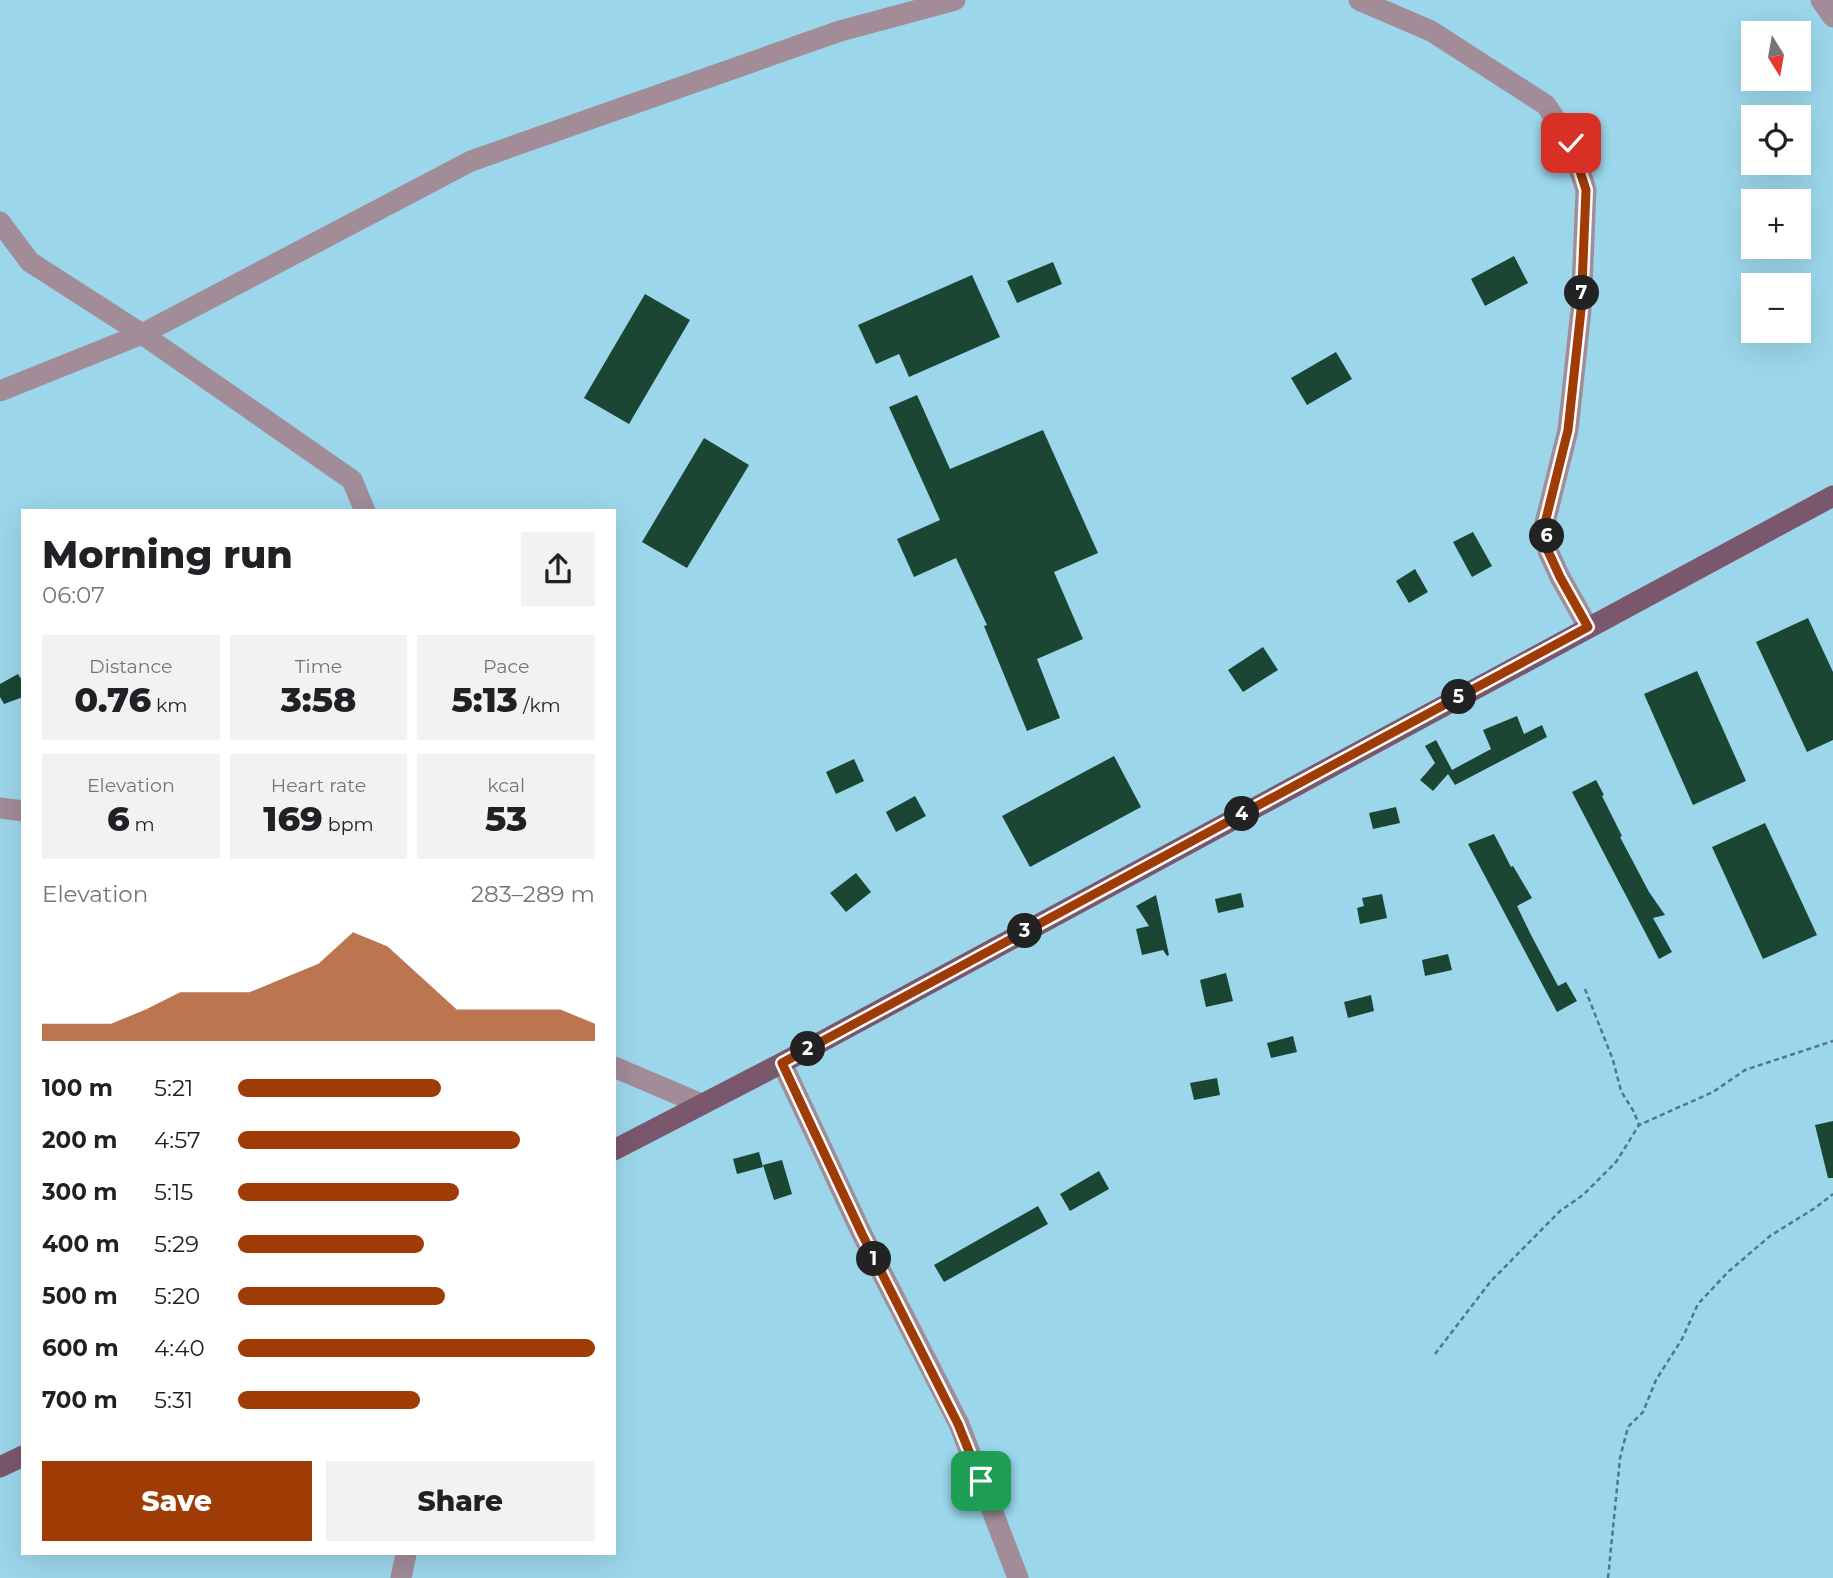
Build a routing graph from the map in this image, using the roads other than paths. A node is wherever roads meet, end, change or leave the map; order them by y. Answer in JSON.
{"nodes":[{"id":1,"x":955,"y":0,"type":"edge"},
{"id":2,"x":1359,"y":0,"type":"edge"},
{"id":3,"x":1821,"y":0,"type":"edge"},
{"id":4,"x":1833,"y":17,"type":"edge"},
{"id":5,"x":0,"y":222,"type":"edge"},
{"id":6,"x":142,"y":334,"type":"junction"},
{"id":7,"x":0,"y":391,"type":"edge"},
{"id":8,"x":1833,"y":496,"type":"edge"},
{"id":9,"x":364,"y":509,"type":"edge"},
{"id":10,"x":1588,"y":627,"type":"junction"},
{"id":11,"x":0,"y":808,"type":"edge"},
{"id":12,"x":21,"y":811,"type":"edge"},
{"id":13,"x":782,"y":1063,"type":"junction"},
{"id":14,"x":616,"y":1068,"type":"edge"},
{"id":15,"x":701,"y":1104,"type":"junction"},
{"id":16,"x":616,"y":1149,"type":"edge"},
{"id":17,"x":21,"y":1457,"type":"edge"},
{"id":18,"x":0,"y":1467,"type":"edge"},
{"id":19,"x":406,"y":1555,"type":"edge"},
{"id":20,"x":401,"y":1578,"type":"edge"},
{"id":21,"x":1018,"y":1578,"type":"edge"}],
"edges":[{"from":1,"to":6,"type":"street"},
{"from":2,"to":10,"type":"street"},
{"from":3,"to":4,"type":"street"},
{"from":5,"to":6,"type":"street"},
{"from":6,"to":7,"type":"street"},
{"from":6,"to":9,"type":"street"},
{"from":8,"to":10,"type":"main road"},
{"from":10,"to":13,"type":"main road"},
{"from":11,"to":12,"type":"street"},
{"from":13,"to":15,"type":"main road"},
{"from":13,"to":21,"type":"street"},
{"from":14,"to":15,"type":"street"},
{"from":15,"to":16,"type":"main road"},
{"from":17,"to":18,"type":"main road"},
{"from":19,"to":20,"type":"street"}]}
